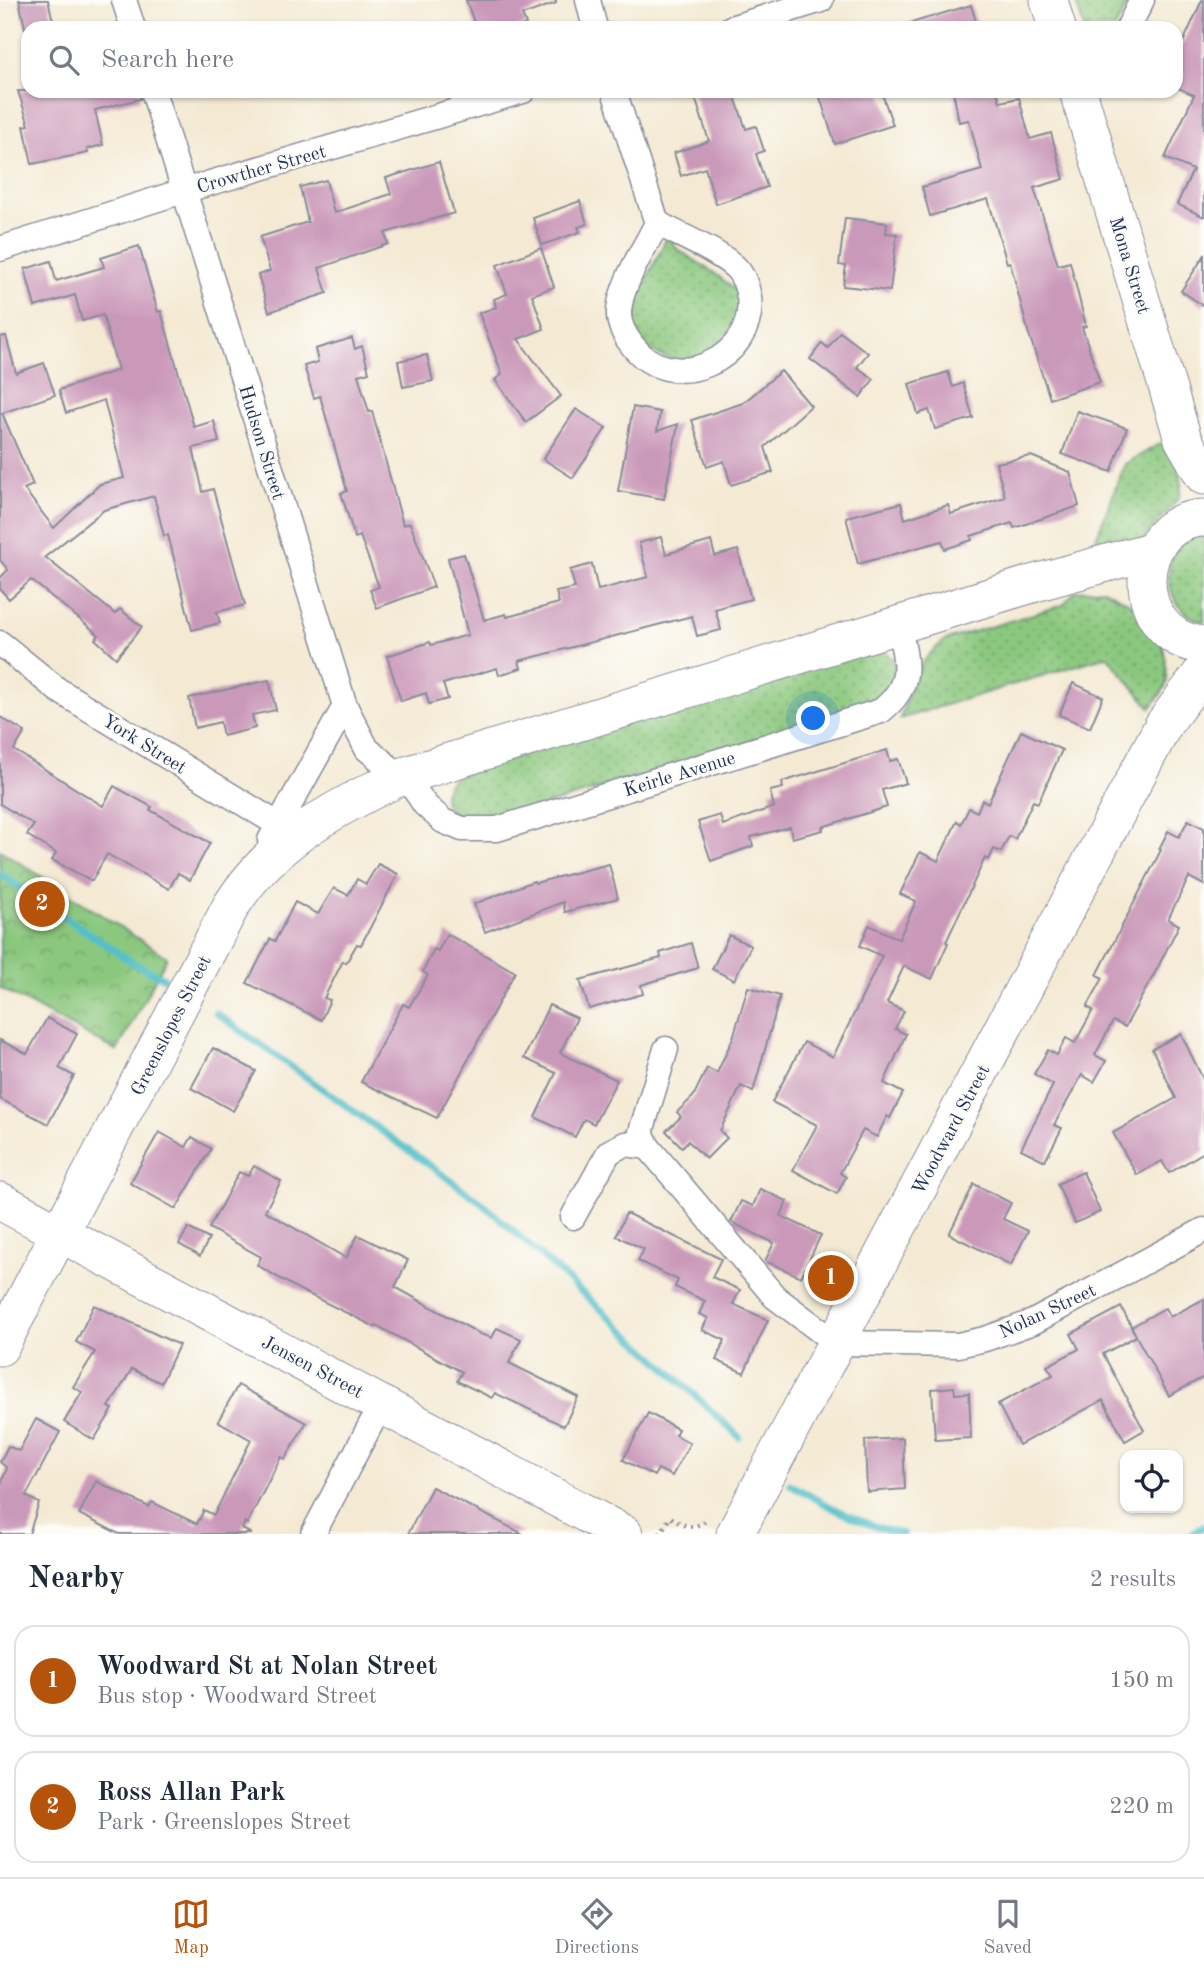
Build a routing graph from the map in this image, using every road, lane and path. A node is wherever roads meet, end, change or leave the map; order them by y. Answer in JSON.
{"nodes":[{"id":1,"x":124,"y":0,"type":"edge"},
{"id":2,"x":588,"y":0,"type":"edge"},
{"id":3,"x":821,"y":0,"type":"edge"},
{"id":4,"x":1049,"y":0,"type":"edge"},
{"id":5,"x":1142,"y":0,"type":"edge"},
{"id":6,"x":131,"y":21,"type":"edge"},
{"id":7,"x":593,"y":21,"type":"edge"},
{"id":8,"x":754,"y":21,"type":"edge"},
{"id":9,"x":1056,"y":21,"type":"edge"},
{"id":10,"x":1132,"y":21,"type":"edge"},
{"id":11,"x":155,"y":98,"type":"edge"},
{"id":12,"x":499,"y":98,"type":"edge"},
{"id":13,"x":616,"y":98,"type":"edge"},
{"id":14,"x":1083,"y":98,"type":"edge"},
{"id":15,"x":183,"y":191,"type":"junction"},
{"id":16,"x":657,"y":223,"type":"junction"},
{"id":17,"x":0,"y":249,"type":"edge"},
{"id":18,"x":1184,"y":439,"type":"junction"},
{"id":19,"x":1204,"y":476,"type":"edge"},
{"id":20,"x":1178,"y":531,"type":"edge"},
{"id":21,"x":1035,"y":583,"type":"junction"},
{"id":22,"x":1159,"y":616,"type":"junction"},
{"id":23,"x":898,"y":625,"type":"junction"},
{"id":24,"x":0,"y":643,"type":"edge"},
{"id":25,"x":1204,"y":645,"type":"edge"},
{"id":26,"x":1204,"y":670,"type":"edge"},
{"id":27,"x":345,"y":706,"type":"junction"},
{"id":28,"x":1164,"y":724,"type":"junction"},
{"id":29,"x":400,"y":777,"type":"junction"},
{"id":30,"x":285,"y":833,"type":"junction"},
{"id":31,"x":666,"y":1049,"type":"dead end"},
{"id":32,"x":648,"y":1147,"type":"junction"},
{"id":33,"x":0,"y":1201,"type":"edge"},
{"id":34,"x":573,"y":1217,"type":"dead end"},
{"id":35,"x":1204,"y":1230,"type":"edge"},
{"id":36,"x":61,"y":1233,"type":"junction"},
{"id":37,"x":836,"y":1343,"type":"junction"},
{"id":38,"x":0,"y":1347,"type":"edge"},
{"id":39,"x":382,"y":1403,"type":"junction"},
{"id":40,"x":722,"y":1527,"type":"edge"},
{"id":41,"x":313,"y":1534,"type":"edge"},
{"id":42,"x":624,"y":1534,"type":"edge"},
{"id":43,"x":660,"y":1534,"type":"edge"}],
"edges":[{"from":1,"to":6,"type":"street"},
{"from":2,"to":7,"type":"street"},
{"from":3,"to":8,"type":"street"},
{"from":4,"to":9,"type":"street"},
{"from":5,"to":10,"type":"street"},
{"from":11,"to":15,"type":"street","name":"Hudson Street"},
{"from":12,"to":15,"type":"street","name":"Crowther Street"},
{"from":13,"to":16,"type":"street"},
{"from":14,"to":18,"type":"street","name":"Mona Street"},
{"from":15,"to":17,"type":"street","name":"Crowther Street"},
{"from":15,"to":27,"type":"street","name":"Hudson Street"},
{"from":16,"to":16,"type":"street"},
{"from":18,"to":19,"type":"street","name":"Mona Street"},
{"from":18,"to":20,"type":"street","name":"Mona Street"},
{"from":20,"to":21,"type":"street"},
{"from":20,"to":22,"type":"street","name":"Mona Street"},
{"from":21,"to":22,"type":"street"},
{"from":21,"to":23,"type":"street"},
{"from":22,"to":25,"type":"street"},
{"from":22,"to":28,"type":"street","name":"Woodward Street"},
{"from":23,"to":29,"type":"street"},
{"from":23,"to":29,"type":"street","name":"Keirle Avenue"},
{"from":24,"to":30,"type":"street","name":"York Street"},
{"from":26,"to":28,"type":"street","name":"Woodward Street"},
{"from":27,"to":29,"type":"street","name":"Hudson Street"},
{"from":27,"to":30,"type":"street"},
{"from":28,"to":37,"type":"street","name":"Woodward Street"},
{"from":29,"to":30,"type":"street"},
{"from":30,"to":36,"type":"street","name":"Greenslopes Street"},
{"from":31,"to":32,"type":"street"},
{"from":32,"to":34,"type":"street"},
{"from":32,"to":37,"type":"street"},
{"from":33,"to":36,"type":"street","name":"Jensen Street"},
{"from":35,"to":37,"type":"street","name":"Nolan Street"},
{"from":36,"to":38,"type":"street","name":"Greenslopes Street"},
{"from":36,"to":39,"type":"street","name":"Jensen Street"},
{"from":37,"to":40,"type":"street","name":"Woodward Street"},
{"from":39,"to":41,"type":"street"},
{"from":39,"to":42,"type":"street","name":"Jensen Street"},
{"from":40,"to":43,"type":"path"}]}
